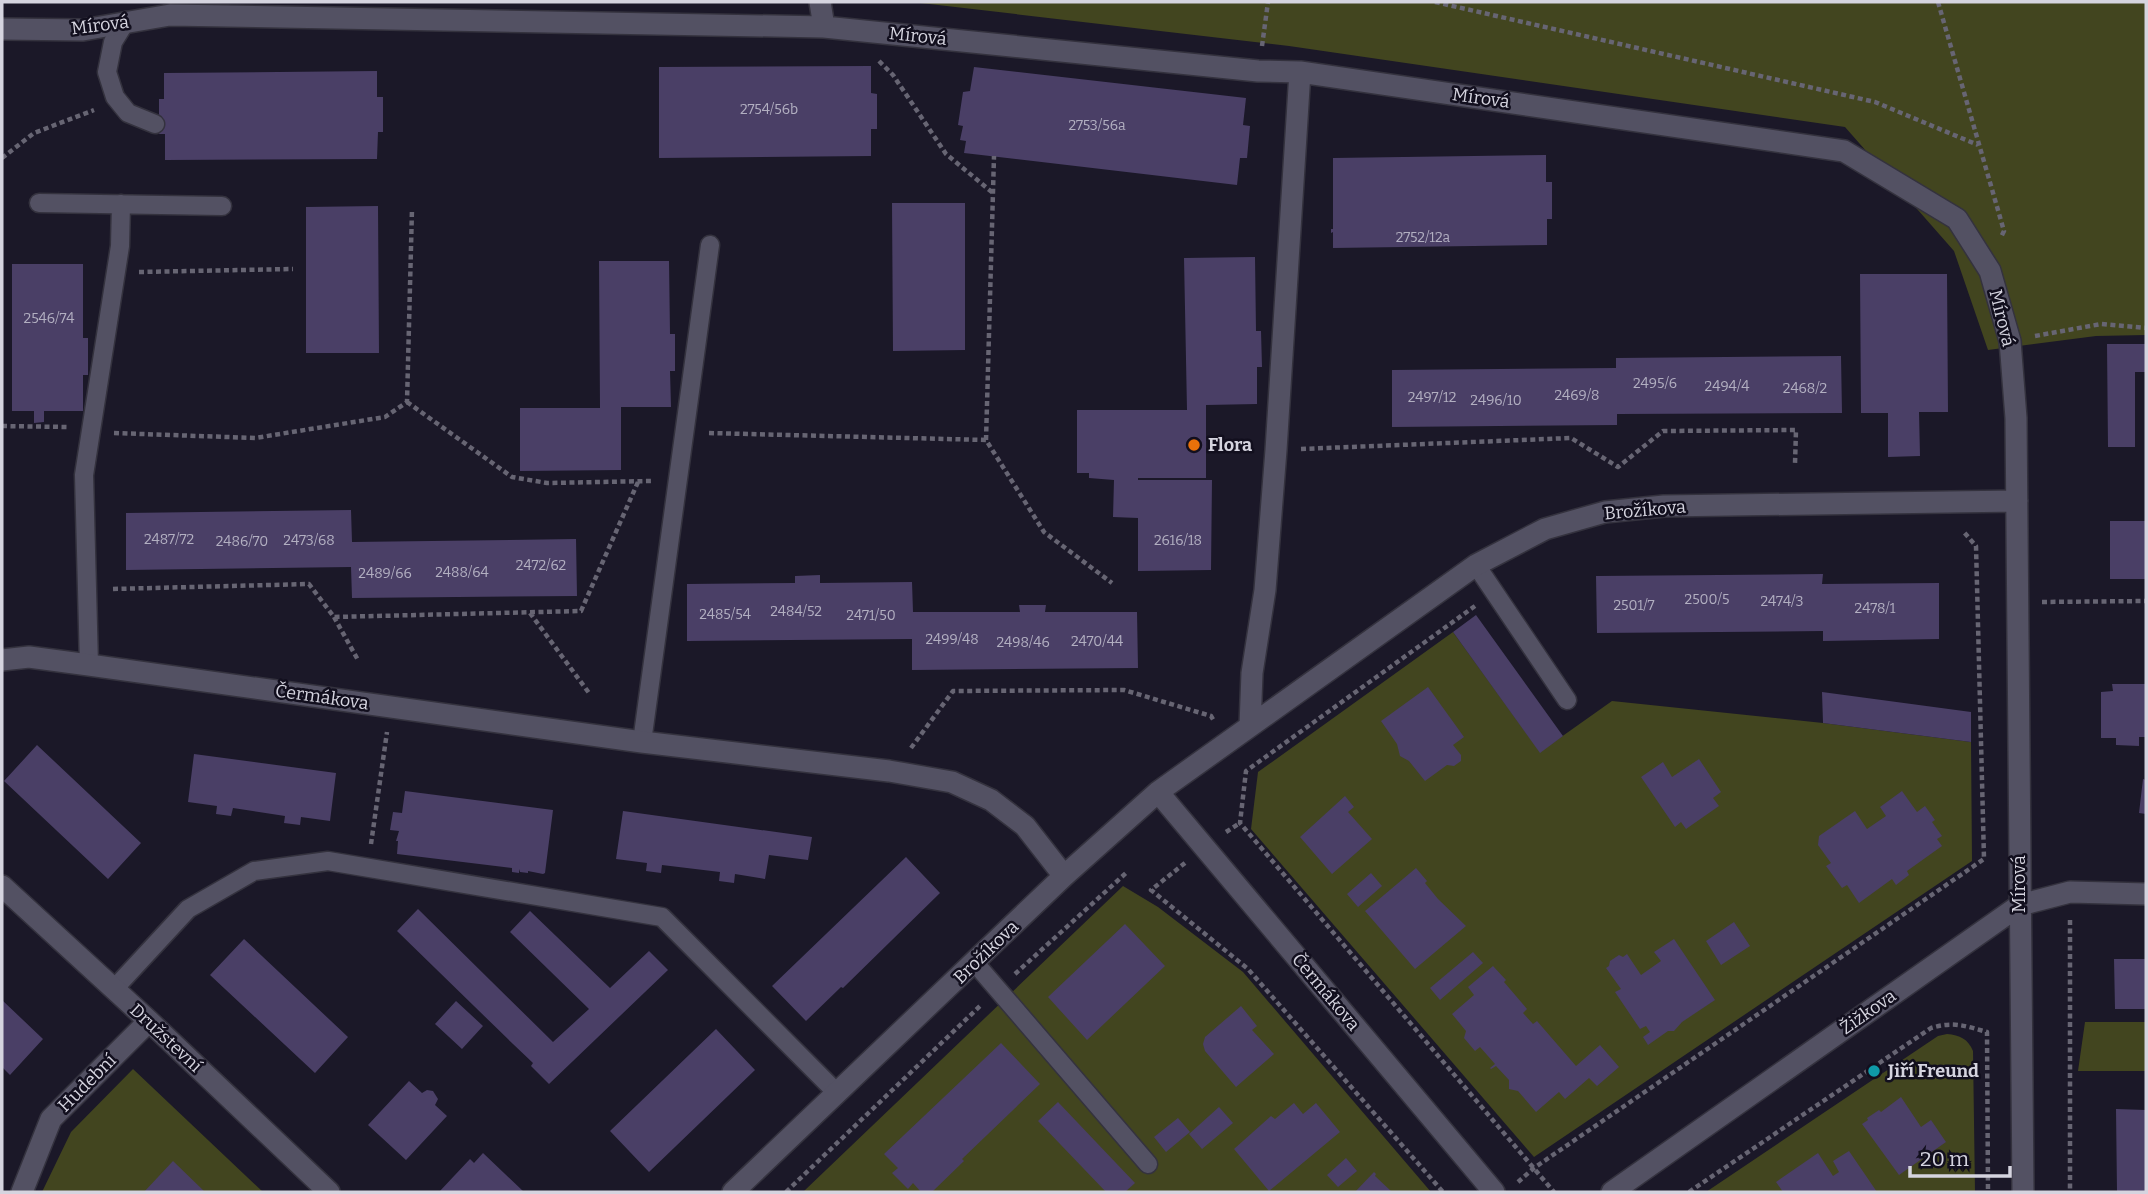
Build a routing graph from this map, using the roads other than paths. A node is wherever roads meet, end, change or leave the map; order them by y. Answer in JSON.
{"nodes":[{"id":1,"x":820,"y":2,"type":"edge"},
{"id":2,"x":126,"y":21,"type":"junction"},
{"id":3,"x":824,"y":27,"type":"junction"},
{"id":4,"x":2,"y":29,"type":"edge"},
{"id":5,"x":1300,"y":72,"type":"junction"},
{"id":6,"x":155,"y":124,"type":"dead end"},
{"id":7,"x":39,"y":202,"type":"dead end"},
{"id":8,"x":121,"y":204,"type":"junction"},
{"id":9,"x":222,"y":206,"type":"dead end"},
{"id":10,"x":710,"y":245,"type":"dead end"},
{"id":11,"x":2017,"y":501,"type":"junction"},
{"id":12,"x":1476,"y":565,"type":"junction"},
{"id":13,"x":2,"y":660,"type":"edge"},
{"id":14,"x":89,"y":665,"type":"junction"},
{"id":15,"x":1567,"y":700,"type":"dead end"},
{"id":16,"x":1250,"y":726,"type":"junction"},
{"id":17,"x":642,"y":742,"type":"junction"},
{"id":18,"x":1158,"y":792,"type":"junction"},
{"id":19,"x":1064,"y":876,"type":"junction"},
{"id":20,"x":4,"y":891,"type":"edge"},
{"id":21,"x":2146,"y":894,"type":"edge"},
{"id":22,"x":2020,"y":905,"type":"junction"},
{"id":23,"x":975,"y":963,"type":"junction"},
{"id":24,"x":114,"y":989,"type":"junction"},
{"id":25,"x":149,"y":1021,"type":"junction"},
{"id":26,"x":836,"y":1093,"type":"junction"},
{"id":27,"x":1148,"y":1164,"type":"dead end"},
{"id":28,"x":22,"y":1192,"type":"edge"},
{"id":29,"x":329,"y":1192,"type":"edge"},
{"id":30,"x":733,"y":1192,"type":"edge"},
{"id":31,"x":1494,"y":1192,"type":"edge"},
{"id":32,"x":1612,"y":1192,"type":"edge"},
{"id":33,"x":2023,"y":1192,"type":"edge"}],
"edges":[{"from":1,"to":3,"type":"street"},
{"from":2,"to":3,"type":"street","name":"Mírová"},
{"from":2,"to":4,"type":"street","name":"Mírová"},
{"from":2,"to":6,"type":"lane"},
{"from":3,"to":5,"type":"street","name":"Mírová"},
{"from":5,"to":11,"type":"street","name":"Mírová"},
{"from":5,"to":16,"type":"street"},
{"from":7,"to":8,"type":"lane"},
{"from":8,"to":9,"type":"lane"},
{"from":8,"to":14,"type":"lane"},
{"from":10,"to":17,"type":"lane"},
{"from":11,"to":12,"type":"street","name":"Brožíkova"},
{"from":11,"to":22,"type":"street","name":"Mírová"},
{"from":12,"to":15,"type":"lane"},
{"from":12,"to":16,"type":"street","name":"Brožíkova"},
{"from":13,"to":14,"type":"street","name":"Čermákova"},
{"from":14,"to":17,"type":"street","name":"Čermákova"},
{"from":16,"to":18,"type":"street","name":"Brožíkova"},
{"from":17,"to":19,"type":"street","name":"Čermákova"},
{"from":18,"to":19,"type":"street","name":"Brožíkova"},
{"from":18,"to":31,"type":"street","name":"Čermákova"},
{"from":19,"to":23,"type":"street","name":"Brožíkova"},
{"from":20,"to":24,"type":"street","name":"Družstevní"},
{"from":21,"to":22,"type":"street","name":"Žižkova"},
{"from":22,"to":32,"type":"street","name":"Žižkova"},
{"from":22,"to":33,"type":"street","name":"Mírová"},
{"from":23,"to":26,"type":"street","name":"Brožíkova"},
{"from":23,"to":27,"type":"lane"},
{"from":24,"to":25,"type":"street","name":"Družstevní"},
{"from":24,"to":26,"type":"lane"},
{"from":25,"to":28,"type":"street","name":"Hudební"},
{"from":25,"to":29,"type":"street","name":"Družstevní"},
{"from":26,"to":30,"type":"street","name":"Brožíkova"}]}
